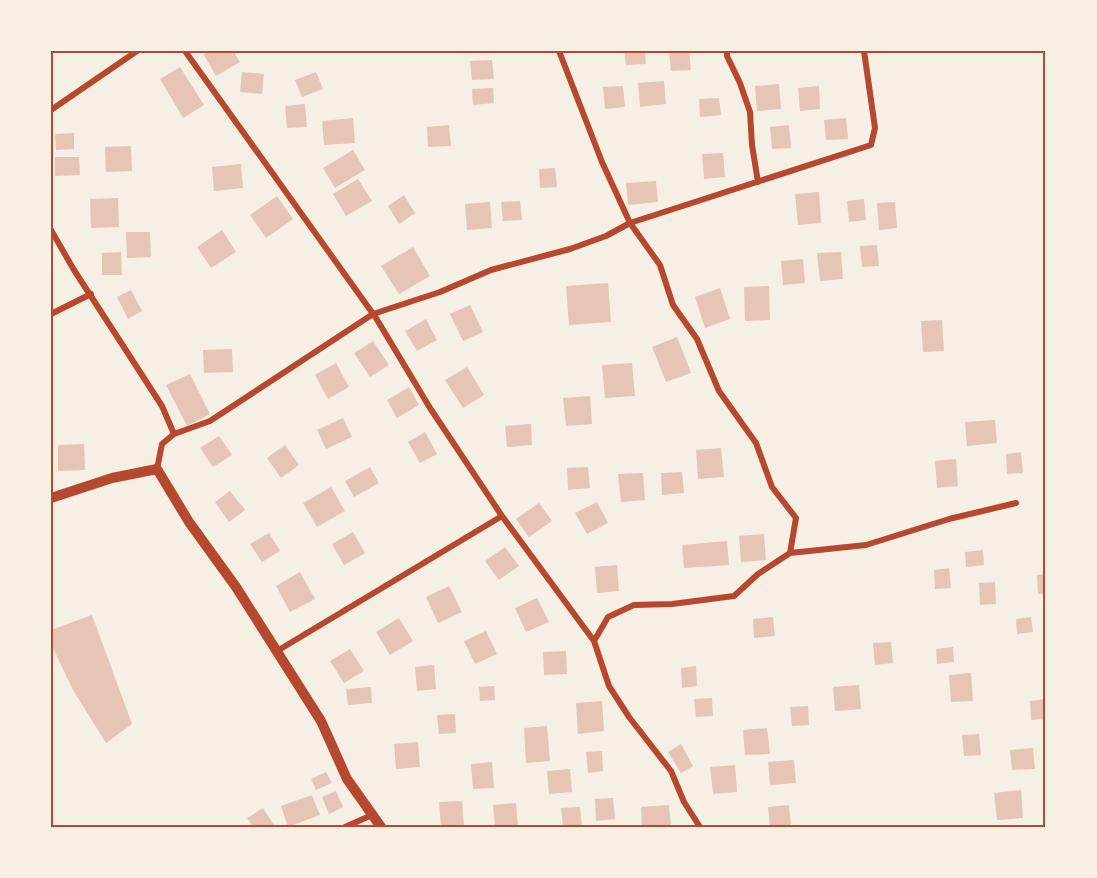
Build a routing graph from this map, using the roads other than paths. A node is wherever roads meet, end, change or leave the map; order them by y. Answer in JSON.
{"nodes":[{"id":1,"x":137,"y":51,"type":"edge"},
{"id":2,"x":185,"y":51,"type":"edge"},
{"id":3,"x":559,"y":51,"type":"edge"},
{"id":4,"x":727,"y":51,"type":"edge"},
{"id":5,"x":864,"y":51,"type":"edge"},
{"id":6,"x":51,"y":110,"type":"edge"},
{"id":7,"x":758,"y":182,"type":"junction"},
{"id":8,"x":630,"y":223,"type":"junction"},
{"id":9,"x":51,"y":230,"type":"edge"},
{"id":10,"x":90,"y":294,"type":"junction"},
{"id":11,"x":51,"y":314,"type":"edge"},
{"id":12,"x":373,"y":314,"type":"junction"},
{"id":13,"x":174,"y":434,"type":"junction"},
{"id":14,"x":157,"y":469,"type":"junction"},
{"id":15,"x":51,"y":498,"type":"edge"},
{"id":16,"x":1016,"y":503,"type":"dead end"},
{"id":17,"x":502,"y":516,"type":"junction"},
{"id":18,"x":789,"y":553,"type":"junction"},
{"id":19,"x":594,"y":641,"type":"junction"},
{"id":20,"x":277,"y":651,"type":"junction"},
{"id":21,"x":372,"y":815,"type":"junction"},
{"id":22,"x":345,"y":827,"type":"edge"},
{"id":23,"x":381,"y":827,"type":"edge"},
{"id":24,"x":700,"y":827,"type":"edge"}],
"edges":[{"from":1,"to":6,"type":"street"},
{"from":2,"to":12,"type":"street"},
{"from":3,"to":8,"type":"street"},
{"from":4,"to":7,"type":"street"},
{"from":5,"to":7,"type":"street"},
{"from":7,"to":8,"type":"street"},
{"from":8,"to":12,"type":"street"},
{"from":8,"to":18,"type":"street"},
{"from":9,"to":10,"type":"street"},
{"from":10,"to":11,"type":"street"},
{"from":10,"to":13,"type":"street"},
{"from":12,"to":13,"type":"street"},
{"from":12,"to":17,"type":"street"},
{"from":13,"to":14,"type":"street"},
{"from":14,"to":15,"type":"main road"},
{"from":14,"to":20,"type":"main road"},
{"from":16,"to":18,"type":"street"},
{"from":17,"to":19,"type":"street"},
{"from":17,"to":20,"type":"street"},
{"from":18,"to":19,"type":"street"},
{"from":19,"to":24,"type":"street"},
{"from":20,"to":21,"type":"main road"},
{"from":21,"to":22,"type":"street"},
{"from":21,"to":23,"type":"main road"}]}
